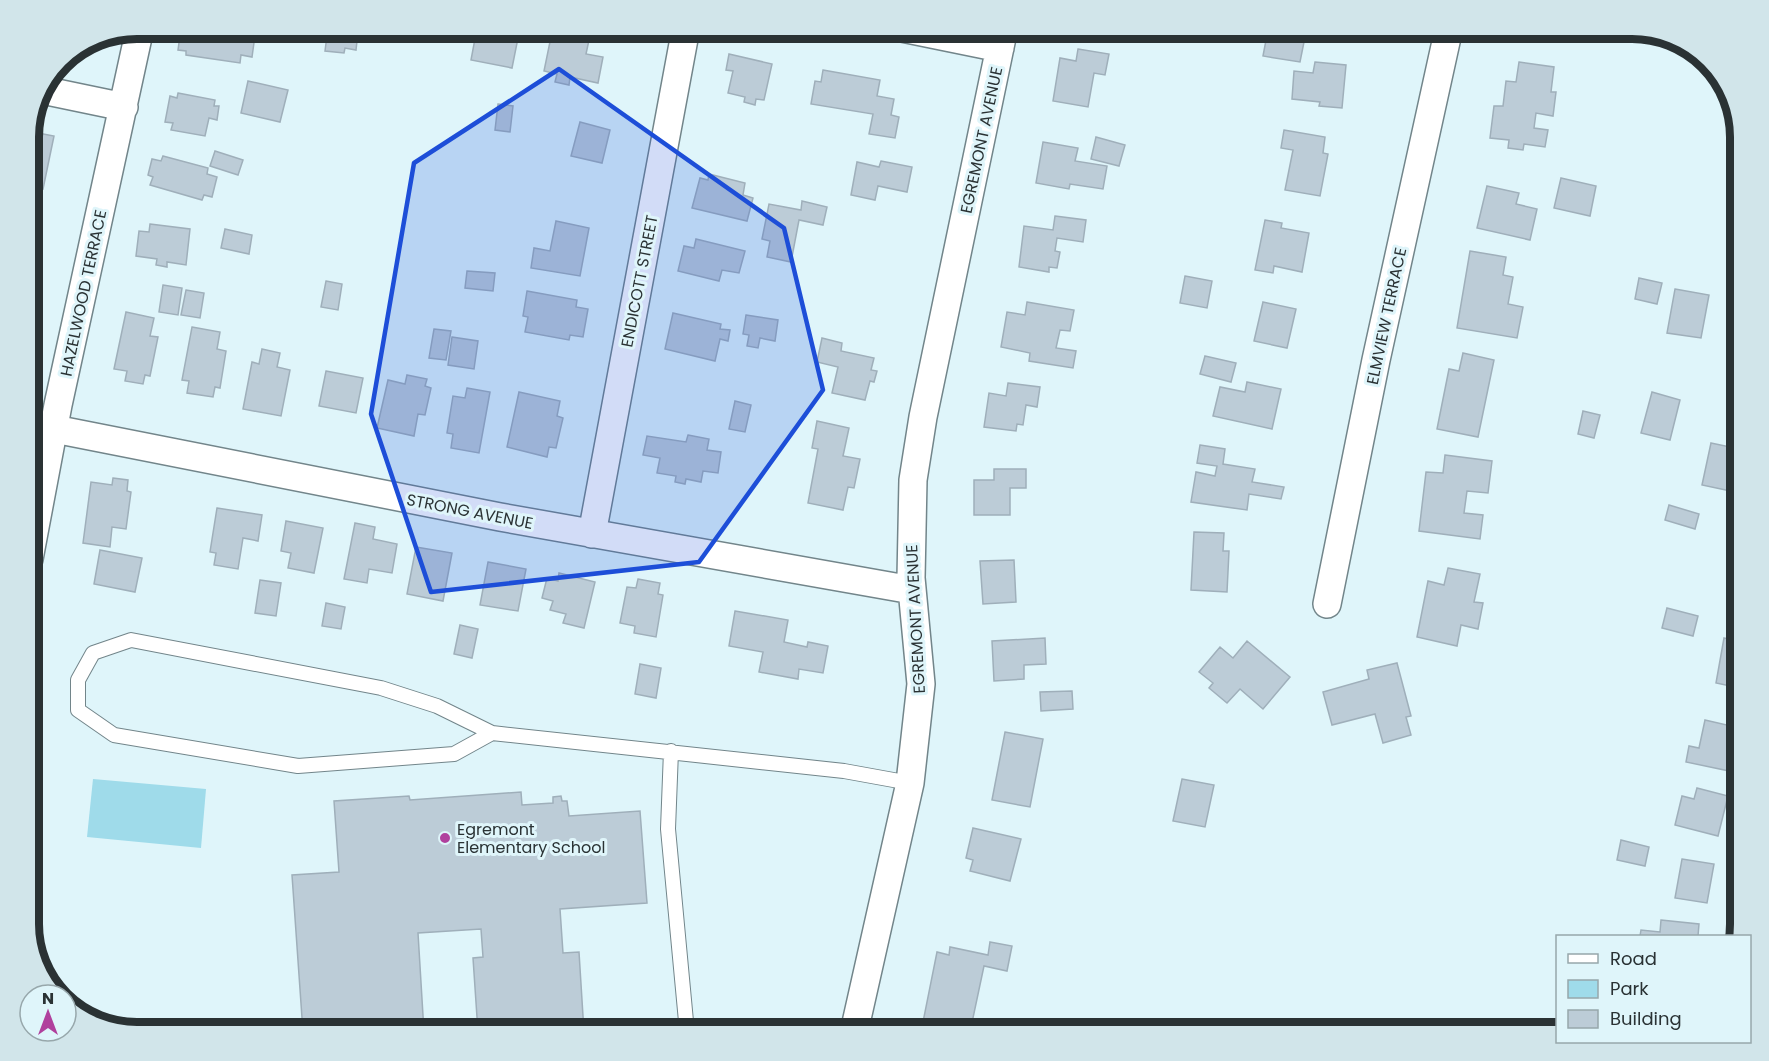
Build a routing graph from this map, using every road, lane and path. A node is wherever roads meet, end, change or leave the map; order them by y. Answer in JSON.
{"nodes":[{"id":1,"x":138,"y":39,"type":"edge"},
{"id":2,"x":685,"y":39,"type":"edge"},
{"id":3,"x":1002,"y":39,"type":"edge"},
{"id":4,"x":1447,"y":39,"type":"edge"},
{"id":5,"x":50,"y":92,"type":"edge"},
{"id":6,"x":124,"y":107,"type":"junction"},
{"id":7,"x":41,"y":427,"type":"edge"},
{"id":8,"x":39,"y":449,"type":"edge"},
{"id":9,"x":592,"y":534,"type":"junction"},
{"id":10,"x":912,"y":590,"type":"junction"},
{"id":11,"x":1327,"y":604,"type":"dead end"},
{"id":12,"x":492,"y":733,"type":"junction"},
{"id":13,"x":671,"y":751,"type":"junction"},
{"id":14,"x":910,"y":783,"type":"junction"},
{"id":15,"x":686,"y":1022,"type":"edge"},
{"id":16,"x":856,"y":1022,"type":"edge"}],
"edges":[{"from":1,"to":6,"type":"street","name":"HAZELWOOD TERRACE"},
{"from":2,"to":9,"type":"street","name":"ENDICOTT STREET"},
{"from":3,"to":10,"type":"street","name":"EGREMONT AVENUE"},
{"from":4,"to":11,"type":"street","name":"ELMVIEW TERRACE"},
{"from":5,"to":6,"type":"street"},
{"from":6,"to":7,"type":"street","name":"HAZELWOOD TERRACE"},
{"from":7,"to":8,"type":"street","name":"HAZELWOOD TERRACE"},
{"from":7,"to":9,"type":"street","name":"STRONG AVENUE"},
{"from":9,"to":10,"type":"street","name":"STRONG AVENUE"},
{"from":10,"to":14,"type":"street","name":"EGREMONT AVENUE"},
{"from":12,"to":12,"type":"lane"},
{"from":12,"to":13,"type":"lane"},
{"from":13,"to":14,"type":"lane"},
{"from":13,"to":15,"type":"lane"},
{"from":14,"to":16,"type":"street","name":"EGREMONT AVENUE"}]}
